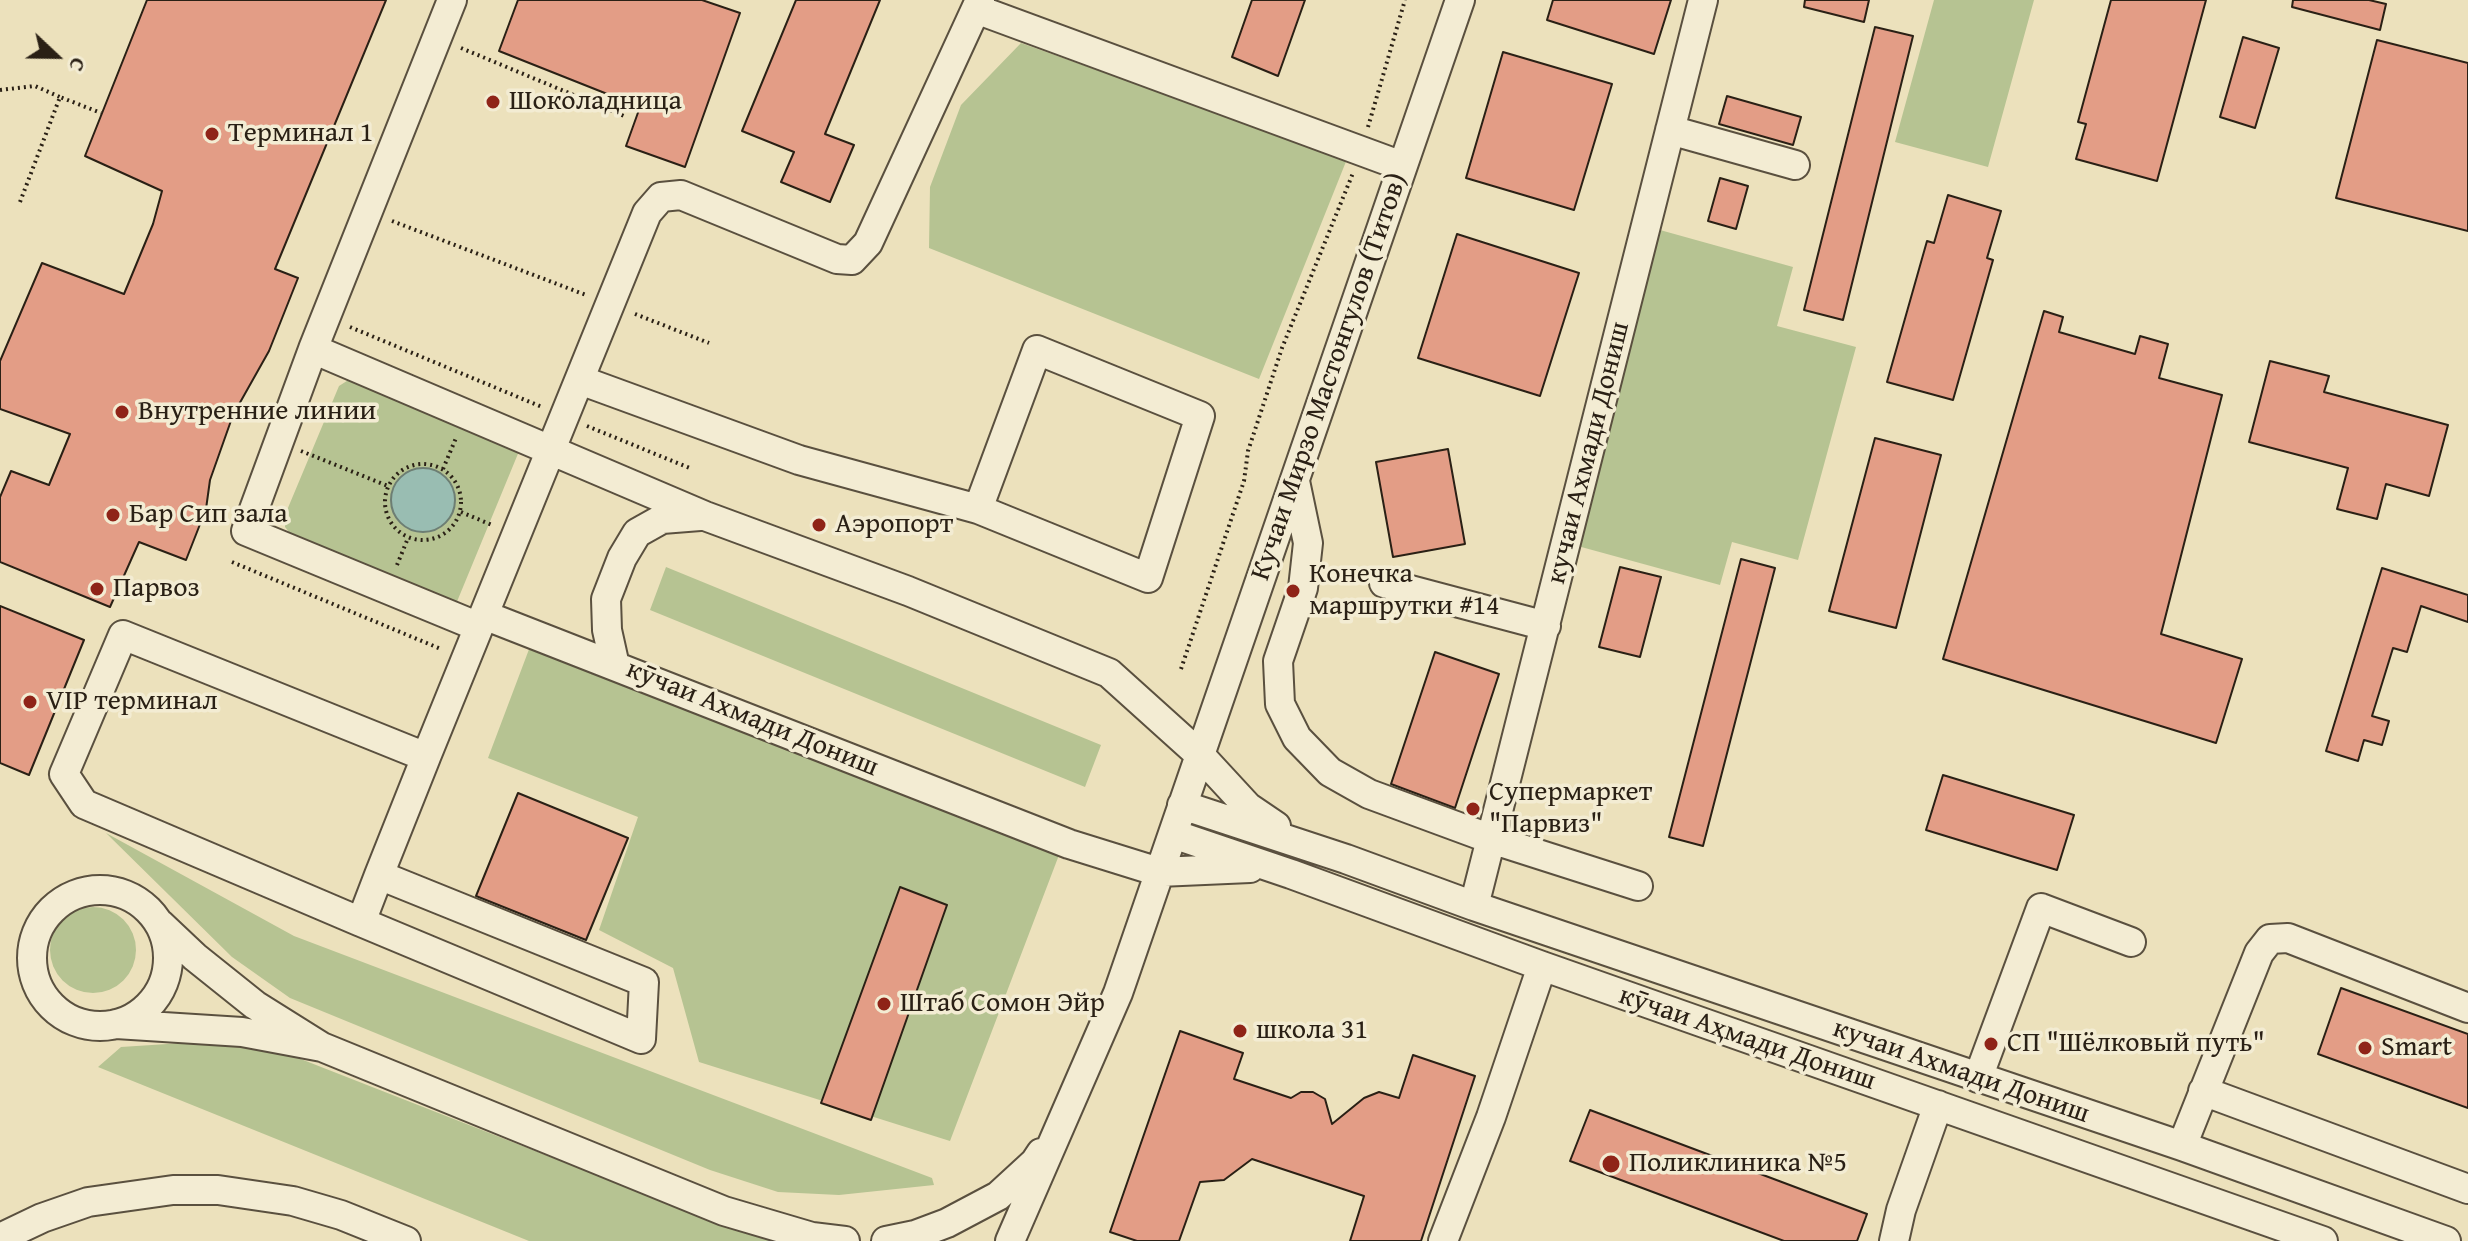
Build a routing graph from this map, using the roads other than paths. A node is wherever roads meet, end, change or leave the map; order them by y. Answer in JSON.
{"nodes":[{"id":1,"x":452,"y":0,"type":"edge"},
{"id":2,"x":1460,"y":0,"type":"edge"},
{"id":3,"x":1703,"y":0,"type":"edge"},
{"id":4,"x":978,"y":4,"type":"edge"},
{"id":5,"x":1670,"y":130,"type":"junction"},
{"id":6,"x":1795,"y":165,"type":"dead end"},
{"id":7,"x":1402,"y":166,"type":"junction"},
{"id":8,"x":313,"y":349,"type":"junction"},
{"id":9,"x":580,"y":380,"type":"junction"},
{"id":10,"x":552,"y":451,"type":"junction"},
{"id":11,"x":1295,"y":480,"type":"junction"},
{"id":12,"x":978,"y":509,"type":"junction"},
{"id":13,"x":705,"y":516,"type":"junction"},
{"id":14,"x":1384,"y":583,"type":"dead end"},
{"id":15,"x":481,"y":621,"type":"junction"},
{"id":16,"x":1546,"y":626,"type":"junction"},
{"id":17,"x":615,"y":666,"type":"junction"},
{"id":18,"x":1200,"y":755,"type":"junction"},
{"id":19,"x":426,"y":757,"type":"junction"},
{"id":20,"x":1182,"y":805,"type":"junction"},
{"id":21,"x":1173,"y":834,"type":"junction"},
{"id":22,"x":1491,"y":839,"type":"junction"},
{"id":23,"x":1304,"y":844,"type":"junction"},
{"id":24,"x":1159,"y":872,"type":"junction"},
{"id":25,"x":1291,"y":874,"type":"junction"},
{"id":26,"x":379,"y":875,"type":"junction"},
{"id":27,"x":1638,"y":886,"type":"dead end"},
{"id":28,"x":1474,"y":906,"type":"junction"},
{"id":29,"x":158,"y":922,"type":"junction"},
{"id":30,"x":361,"y":922,"type":"junction"},
{"id":31,"x":2131,"y":942,"type":"dead end"},
{"id":32,"x":1542,"y":966,"type":"junction"},
{"id":33,"x":2468,"y":1008,"type":"edge"},
{"id":34,"x":116,"y":1024,"type":"junction"},
{"id":35,"x":322,"y":1047,"type":"junction"},
{"id":36,"x":1978,"y":1078,"type":"junction"},
{"id":37,"x":2203,"y":1091,"type":"junction"},
{"id":38,"x":1938,"y":1105,"type":"junction"},
{"id":39,"x":1063,"y":1119,"type":"junction"},
{"id":40,"x":2182,"y":1146,"type":"junction"},
{"id":41,"x":2468,"y":1189,"type":"edge"},
{"id":42,"x":2322,"y":1196,"type":"junction"},
{"id":43,"x":0,"y":1238,"type":"edge"},
{"id":44,"x":2313,"y":1239,"type":"edge"},
{"id":45,"x":406,"y":1241,"type":"edge"},
{"id":46,"x":845,"y":1241,"type":"edge"},
{"id":47,"x":886,"y":1241,"type":"edge"},
{"id":48,"x":1010,"y":1241,"type":"edge"},
{"id":49,"x":1443,"y":1241,"type":"edge"},
{"id":50,"x":1894,"y":1241,"type":"edge"},
{"id":51,"x":2446,"y":1241,"type":"edge"}],
"edges":[{"from":1,"to":8,"type":"street"},
{"from":2,"to":7,"type":"street","name":"Кучаи Мирзо Мастонгулов (Титов)"},
{"from":3,"to":5,"type":"street","name":"кучаи Ахмади Дониш"},
{"from":4,"to":7,"type":"street"},
{"from":4,"to":9,"type":"street"},
{"from":5,"to":6,"type":"street"},
{"from":5,"to":16,"type":"street","name":"кучаи Ахмади Дониш"},
{"from":7,"to":11,"type":"street","name":"Кучаи Мирзо Мастонгулов (Титов)"},
{"from":8,"to":10,"type":"street"},
{"from":8,"to":15,"type":"street"},
{"from":9,"to":10,"type":"street"},
{"from":9,"to":12,"type":"street"},
{"from":10,"to":13,"type":"street"},
{"from":10,"to":15,"type":"street"},
{"from":11,"to":18,"type":"street","name":"Кучаи Мирзо Мастонгулов (Титов)"},
{"from":11,"to":22,"type":"street"},
{"from":12,"to":12,"type":"street"},
{"from":13,"to":17,"type":"street","name":"кӯчаи Ахмади Дониш"},
{"from":13,"to":18,"type":"street","name":"кӯчаи Ахмади Дониш"},
{"from":14,"to":16,"type":"street"},
{"from":15,"to":17,"type":"street"},
{"from":15,"to":19,"type":"street"},
{"from":16,"to":22,"type":"street","name":"кучаи Ахмади Дониш"},
{"from":17,"to":24,"type":"street","name":"кӯчаи Ахмади Дониш"},
{"from":18,"to":20,"type":"street","name":"Кучаи Мирзо Мастонгулов (Титов)"},
{"from":18,"to":23,"type":"street","name":"кӯчаи Ахмади Дониш"},
{"from":19,"to":26,"type":"street"},
{"from":19,"to":30,"type":"street"},
{"from":20,"to":21,"type":"street","name":"Кучаи Мирзо Мастонгулов (Титов)"},
{"from":20,"to":23,"type":"street","name":"кучаи Ахмади Дониш"},
{"from":21,"to":24,"type":"street","name":"Кучаи Мирзо Мастонгулов (Титов)"},
{"from":21,"to":25,"type":"street","name":"кӯчаи Аҳмади Дониш"},
{"from":22,"to":27,"type":"street"},
{"from":22,"to":28,"type":"street","name":"кучаи Ахмади Дониш"},
{"from":23,"to":28,"type":"street","name":"кучаи Ахмади Дониш"},
{"from":24,"to":25,"type":"street","name":"кӯчаи Ахмади Дониш"},
{"from":24,"to":39,"type":"street","name":"Кучаи Мирзо Мастонгулов (Титов)"},
{"from":25,"to":32,"type":"street","name":"кӯчаи Аҳмади Дониш"},
{"from":26,"to":30,"type":"street"},
{"from":26,"to":30,"type":"street"},
{"from":28,"to":36,"type":"street","name":"кучаи Ахмади Дониш"},
{"from":29,"to":34,"type":"street"},
{"from":29,"to":34,"type":"street"},
{"from":29,"to":35,"type":"street"},
{"from":31,"to":36,"type":"street"},
{"from":32,"to":38,"type":"street","name":"кӯчаи Аҳмади Дониш"},
{"from":32,"to":49,"type":"street"},
{"from":33,"to":37,"type":"street"},
{"from":34,"to":35,"type":"street"},
{"from":35,"to":46,"type":"street"},
{"from":36,"to":40,"type":"street","name":"кучаи Ахмади Дониш"},
{"from":37,"to":40,"type":"street"},
{"from":37,"to":41,"type":"street"},
{"from":38,"to":44,"type":"street","name":"кӯчаи Аҳмади Дониш"},
{"from":38,"to":50,"type":"street"},
{"from":39,"to":47,"type":"street"},
{"from":39,"to":48,"type":"street"},
{"from":40,"to":42,"type":"street","name":"кучаи Ахмади Дониш"},
{"from":42,"to":44,"type":"street"},
{"from":42,"to":51,"type":"street","name":"кучаи Ахмади Дониш"},
{"from":43,"to":45,"type":"street"}]}
